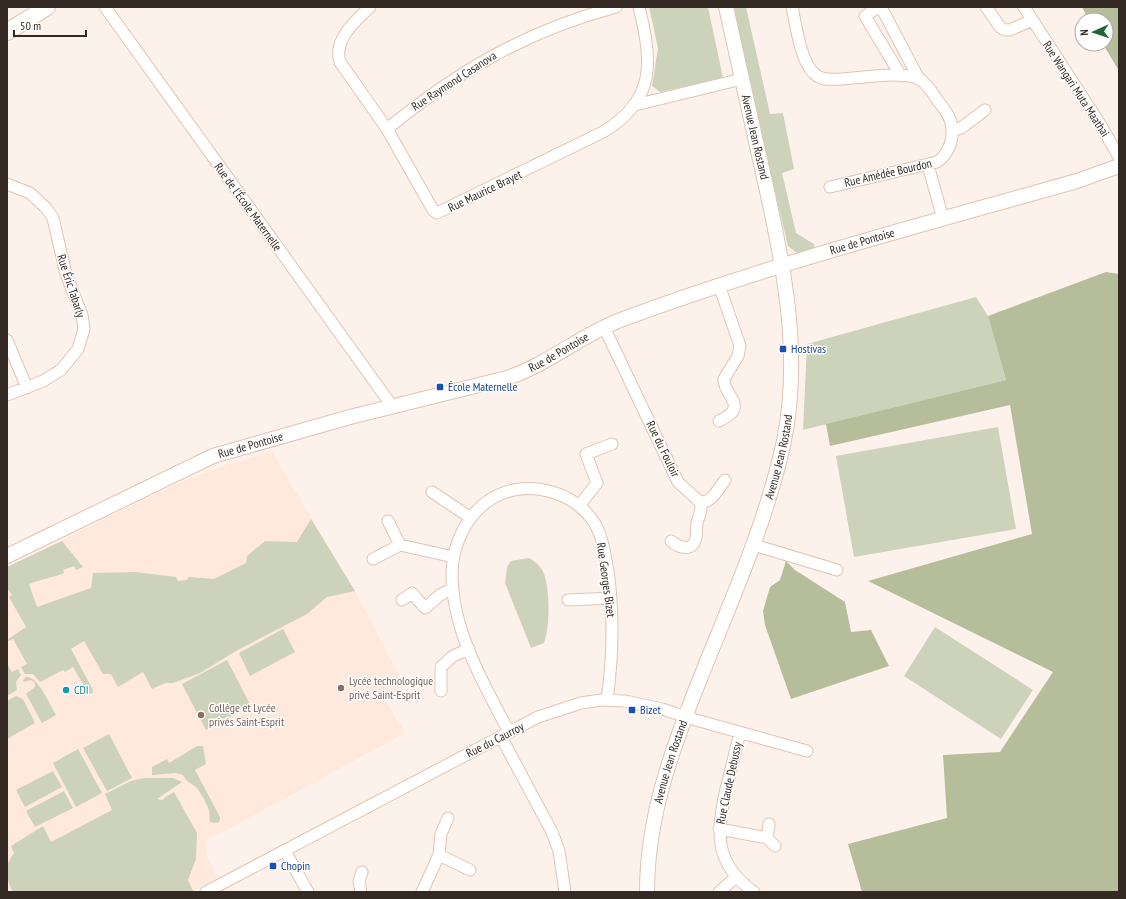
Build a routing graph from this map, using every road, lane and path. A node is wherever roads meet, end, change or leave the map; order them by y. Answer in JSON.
{"nodes":[{"id":1,"x":47,"y":7,"type":"edge"},
{"id":2,"x":105,"y":7,"type":"edge"},
{"id":3,"x":370,"y":7,"type":"edge"},
{"id":4,"x":616,"y":7,"type":"edge"},
{"id":5,"x":639,"y":7,"type":"edge"},
{"id":6,"x":726,"y":7,"type":"edge"},
{"id":7,"x":792,"y":7,"type":"edge"},
{"id":8,"x":879,"y":7,"type":"edge"},
{"id":9,"x":986,"y":7,"type":"edge"},
{"id":10,"x":1024,"y":7,"type":"edge"},
{"id":11,"x":1032,"y":20,"type":"junction"},
{"id":12,"x":21,"y":23,"type":"junction"},
{"id":13,"x":7,"y":32,"type":"edge"},
{"id":14,"x":7,"y":36,"type":"edge"},
{"id":15,"x":901,"y":76,"type":"junction"},
{"id":16,"x":919,"y":79,"type":"junction"},
{"id":17,"x":742,"y":80,"type":"junction"},
{"id":18,"x":635,"y":105,"type":"junction"},
{"id":19,"x":985,"y":110,"type":"dead end"},
{"id":20,"x":387,"y":129,"type":"junction"},
{"id":21,"x":952,"y":131,"type":"junction"},
{"id":22,"x":1119,"y":157,"type":"edge"},
{"id":23,"x":928,"y":165,"type":"junction"},
{"id":24,"x":1119,"y":166,"type":"edge"},
{"id":25,"x":7,"y":184,"type":"edge"},
{"id":26,"x":830,"y":187,"type":"dead end"},
{"id":27,"x":943,"y":219,"type":"junction"},
{"id":28,"x":782,"y":264,"type":"junction"},
{"id":29,"x":719,"y":285,"type":"junction"},
{"id":30,"x":604,"y":327,"type":"junction"},
{"id":31,"x":7,"y":340,"type":"edge"},
{"id":32,"x":27,"y":388,"type":"junction"},
{"id":33,"x":7,"y":395,"type":"edge"},
{"id":34,"x":392,"y":406,"type":"junction"},
{"id":35,"x":724,"y":419,"type":"dead end"},
{"id":36,"x":612,"y":444,"type":"dead end"},
{"id":37,"x":725,"y":480,"type":"dead end"},
{"id":38,"x":432,"y":492,"type":"dead end"},
{"id":39,"x":700,"y":502,"type":"junction"},
{"id":40,"x":579,"y":506,"type":"junction"},
{"id":41,"x":471,"y":518,"type":"junction"},
{"id":42,"x":388,"y":521,"type":"dead end"},
{"id":43,"x":671,"y":541,"type":"dead end"},
{"id":44,"x":754,"y":544,"type":"junction"},
{"id":45,"x":400,"y":545,"type":"junction"},
{"id":46,"x":7,"y":556,"type":"edge"},
{"id":47,"x":454,"y":557,"type":"junction"},
{"id":48,"x":373,"y":559,"type":"dead end"},
{"id":49,"x":837,"y":570,"type":"dead end"},
{"id":50,"x":453,"y":588,"type":"junction"},
{"id":51,"x":611,"y":598,"type":"junction"},
{"id":52,"x":402,"y":600,"type":"dead end"},
{"id":53,"x":568,"y":600,"type":"dead end"},
{"id":54,"x":469,"y":649,"type":"junction"},
{"id":55,"x":441,"y":691,"type":"dead end"},
{"id":56,"x":607,"y":700,"type":"junction"},
{"id":57,"x":685,"y":716,"type":"junction"},
{"id":58,"x":740,"y":733,"type":"junction"},
{"id":59,"x":505,"y":734,"type":"junction"},
{"id":60,"x":808,"y":751,"type":"dead end"},
{"id":61,"x":448,"y":818,"type":"dead end"},
{"id":62,"x":769,"y":824,"type":"dead end"},
{"id":63,"x":719,"y":829,"type":"junction"},
{"id":64,"x":767,"y":838,"type":"junction"},
{"id":65,"x":775,"y":846,"type":"dead end"},
{"id":66,"x":285,"y":851,"type":"junction"},
{"id":67,"x":439,"y":855,"type":"junction"},
{"id":68,"x":470,"y":870,"type":"dead end"},
{"id":69,"x":362,"y":872,"type":"dead end"},
{"id":70,"x":736,"y":877,"type":"junction"},
{"id":71,"x":206,"y":892,"type":"edge"},
{"id":72,"x":308,"y":892,"type":"edge"},
{"id":73,"x":361,"y":892,"type":"edge"},
{"id":74,"x":422,"y":892,"type":"edge"},
{"id":75,"x":565,"y":892,"type":"edge"},
{"id":76,"x":647,"y":892,"type":"edge"},
{"id":77,"x":720,"y":892,"type":"edge"},
{"id":78,"x":754,"y":892,"type":"edge"}],
"edges":[{"from":1,"to":12,"type":"main road"},
{"from":2,"to":34,"type":"street","name":"Rue de l'École Maternelle"},
{"from":3,"to":20,"type":"street","name":"Rue Maurice Brayet"},
{"from":4,"to":20,"type":"street","name":"Rue Raymond Casanova"},
{"from":5,"to":18,"type":"street","name":"Rue Maurice Brayet"},
{"from":6,"to":17,"type":"street","name":"Avenue Jean Rostand"},
{"from":7,"to":15,"type":"street"},
{"from":8,"to":15,"type":"street"},
{"from":8,"to":16,"type":"street"},
{"from":9,"to":11,"type":"street"},
{"from":10,"to":11,"type":"street","name":"Rue Wangari Muta Maathai"},
{"from":11,"to":22,"type":"street","name":"Rue Wangari Muta Maathai"},
{"from":12,"to":13,"type":"main road"},
{"from":12,"to":14,"type":"main road"},
{"from":15,"to":16,"type":"street"},
{"from":16,"to":21,"type":"street"},
{"from":17,"to":18,"type":"street"},
{"from":17,"to":28,"type":"street","name":"Avenue Jean Rostand"},
{"from":18,"to":20,"type":"street","name":"Rue Maurice Brayet"},
{"from":19,"to":21,"type":"street"},
{"from":21,"to":23,"type":"street","name":"Rue Amédée Bourdon"},
{"from":23,"to":26,"type":"street","name":"Rue Amédée Bourdon"},
{"from":23,"to":27,"type":"street"},
{"from":24,"to":27,"type":"street","name":"Rue de Pontoise"},
{"from":25,"to":32,"type":"street","name":"Rue Éric Tabarly"},
{"from":27,"to":28,"type":"street","name":"Rue de Pontoise"},
{"from":28,"to":29,"type":"street","name":"Rue de Pontoise"},
{"from":28,"to":44,"type":"street","name":"Avenue Jean Rostand"},
{"from":29,"to":30,"type":"street","name":"Rue de Pontoise"},
{"from":29,"to":35,"type":"street"},
{"from":30,"to":34,"type":"street","name":"Rue de Pontoise"},
{"from":30,"to":39,"type":"street","name":"Rue du Fouloir"},
{"from":31,"to":32,"type":"street"},
{"from":32,"to":33,"type":"street","name":"Rue Éric Tabarly"},
{"from":34,"to":46,"type":"street","name":"Rue de Pontoise"},
{"from":36,"to":40,"type":"street"},
{"from":37,"to":39,"type":"street"},
{"from":38,"to":41,"type":"street"},
{"from":39,"to":43,"type":"street"},
{"from":40,"to":41,"type":"street","name":"Rue Georges Bizet"},
{"from":40,"to":51,"type":"street","name":"Rue Georges Bizet"},
{"from":41,"to":47,"type":"street","name":"Rue Georges Bizet"},
{"from":42,"to":45,"type":"street"},
{"from":44,"to":49,"type":"street"},
{"from":44,"to":57,"type":"street","name":"Avenue Jean Rostand"},
{"from":45,"to":47,"type":"street"},
{"from":45,"to":48,"type":"street"},
{"from":47,"to":50,"type":"street","name":"Rue Georges Bizet"},
{"from":50,"to":52,"type":"street"},
{"from":50,"to":54,"type":"street","name":"Rue Georges Bizet"},
{"from":51,"to":53,"type":"street"},
{"from":51,"to":56,"type":"street","name":"Rue Georges Bizet"},
{"from":54,"to":55,"type":"street"},
{"from":54,"to":59,"type":"street","name":"Rue Georges Bizet"},
{"from":56,"to":57,"type":"street","name":"Rue du Caurroy"},
{"from":56,"to":59,"type":"street","name":"Rue du Caurroy"},
{"from":57,"to":58,"type":"street","name":"Rue du Caurroy"},
{"from":57,"to":76,"type":"street","name":"Avenue Jean Rostand"},
{"from":58,"to":60,"type":"street","name":"Rue du Caurroy"},
{"from":58,"to":63,"type":"street","name":"Rue Claude Debussy"},
{"from":59,"to":66,"type":"street","name":"Rue du Caurroy"},
{"from":59,"to":75,"type":"street","name":"Rue Georges Bizet"},
{"from":61,"to":67,"type":"street"},
{"from":62,"to":64,"type":"street"},
{"from":63,"to":64,"type":"street"},
{"from":63,"to":70,"type":"street","name":"Rue Claude Debussy"},
{"from":64,"to":65,"type":"street"},
{"from":66,"to":71,"type":"street","name":"Rue du Caurroy"},
{"from":66,"to":72,"type":"street"},
{"from":67,"to":68,"type":"street"},
{"from":67,"to":74,"type":"street"},
{"from":69,"to":73,"type":"street"},
{"from":70,"to":77,"type":"street"},
{"from":70,"to":78,"type":"street","name":"Rue Claude Debussy"}]}
